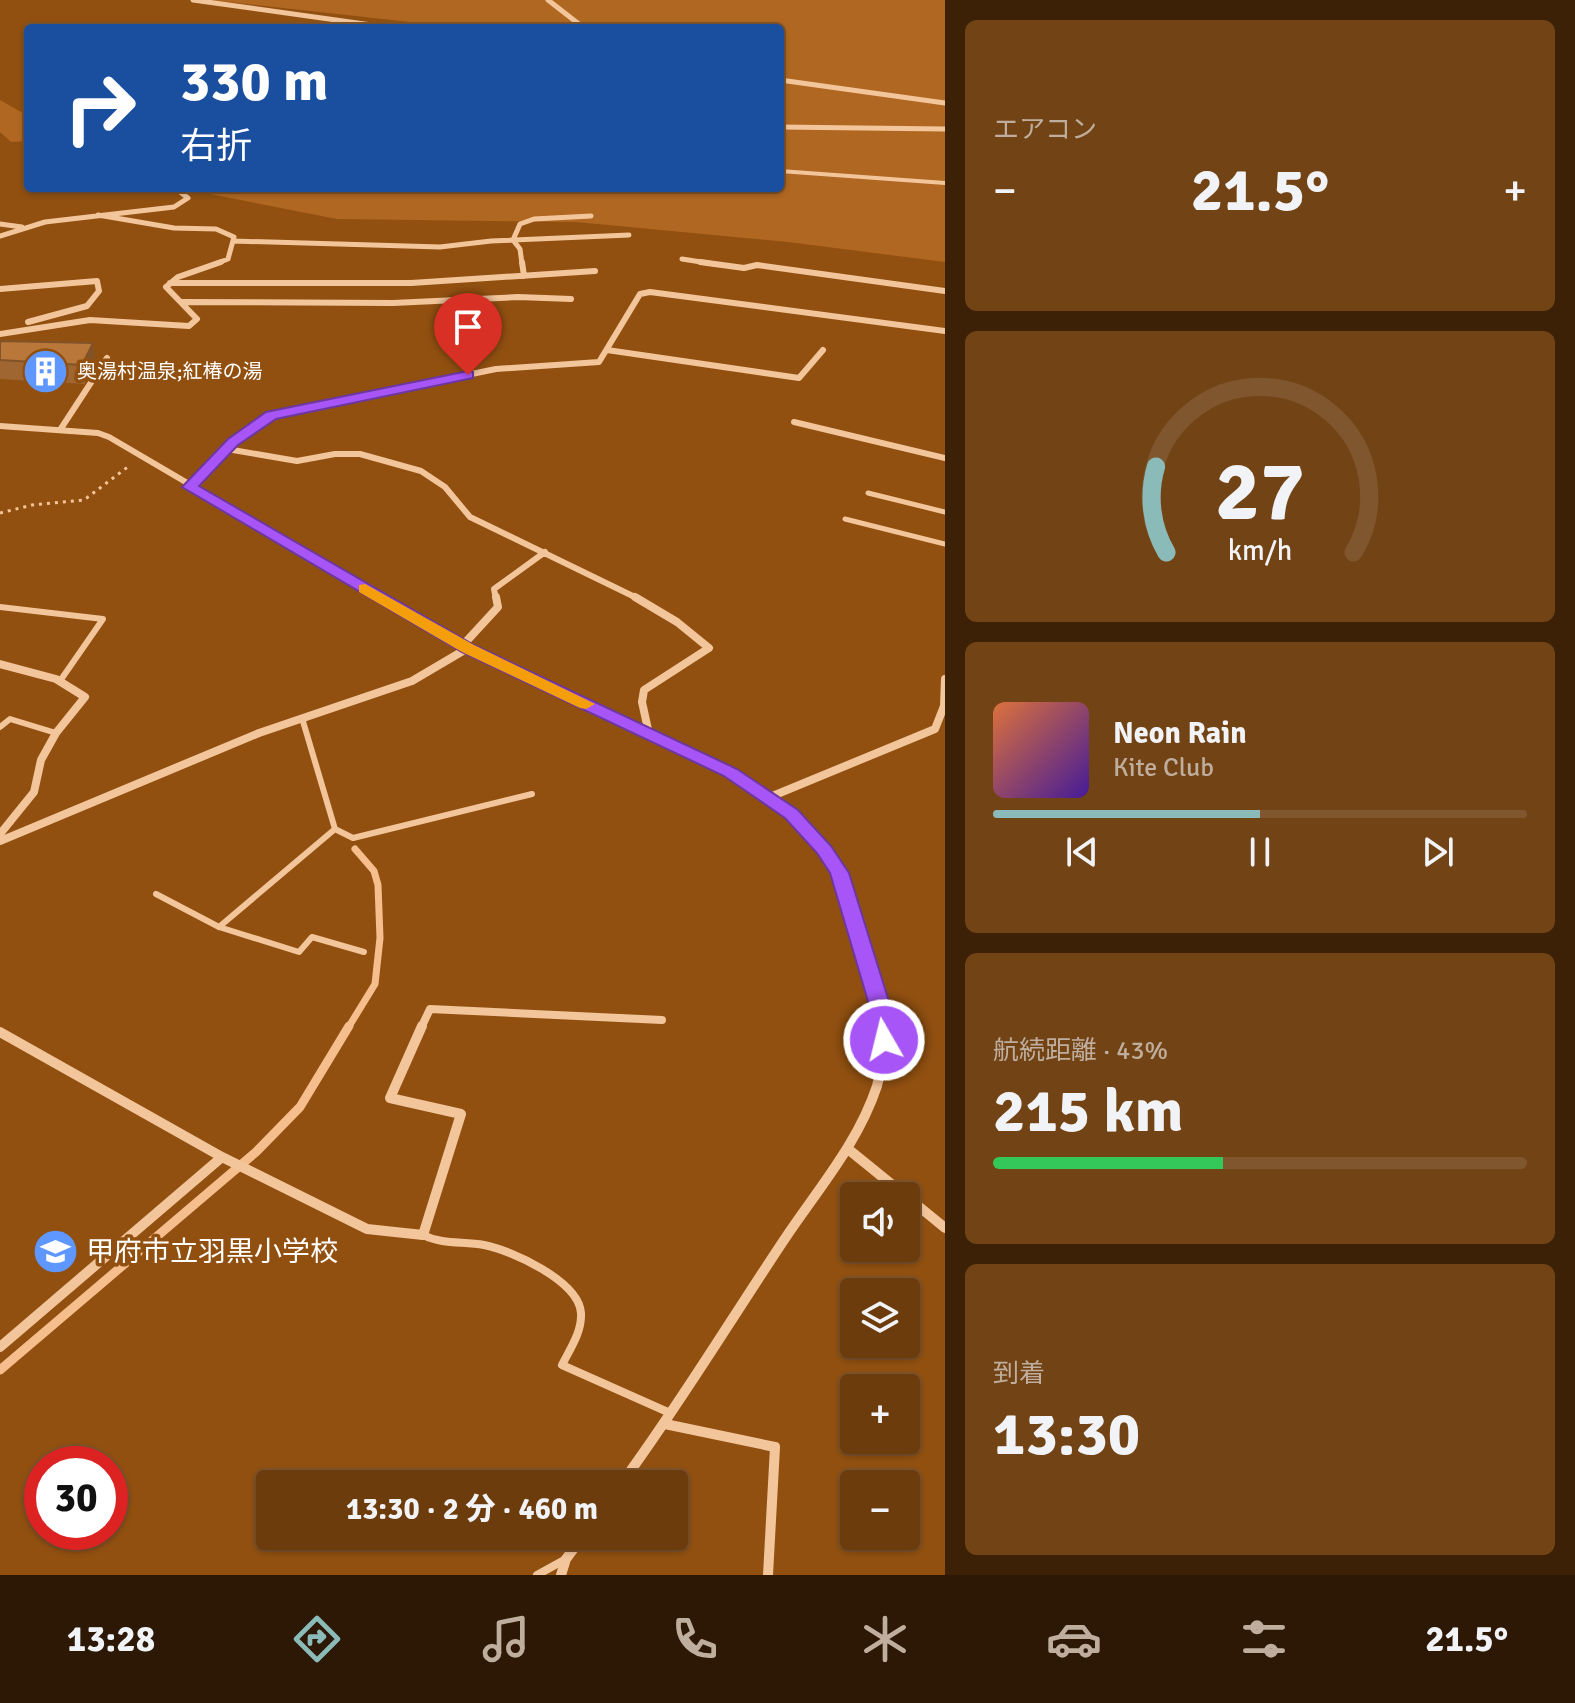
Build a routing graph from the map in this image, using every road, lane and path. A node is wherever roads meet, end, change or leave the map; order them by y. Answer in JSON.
{"nodes":[{"id":1,"x":193,"y":0,"type":"edge"},
{"id":2,"x":247,"y":0,"type":"edge"},
{"id":3,"x":548,"y":0,"type":"edge"},
{"id":4,"x":253,"y":9,"type":"junction"},
{"id":5,"x":364,"y":24,"type":"edge"},
{"id":6,"x":579,"y":24,"type":"edge"},
{"id":7,"x":784,"y":81,"type":"edge"},
{"id":8,"x":945,"y":103,"type":"edge"},
{"id":9,"x":784,"y":127,"type":"edge"},
{"id":10,"x":945,"y":129,"type":"edge"},
{"id":11,"x":784,"y":171,"type":"edge"},
{"id":12,"x":945,"y":183,"type":"edge"},
{"id":13,"x":180,"y":192,"type":"edge"},
{"id":14,"x":98,"y":215,"type":"junction"},
{"id":15,"x":591,"y":216,"type":"dead end"},
{"id":16,"x":0,"y":224,"type":"edge"},
{"id":17,"x":23,"y":227,"type":"junction"},
{"id":18,"x":629,"y":235,"type":"dead end"},
{"id":19,"x":0,"y":236,"type":"edge"},
{"id":20,"x":513,"y":240,"type":"junction"},
{"id":21,"x":233,"y":241,"type":"junction"},
{"id":22,"x":682,"y":259,"type":"dead end"},
{"id":23,"x":595,"y":271,"type":"dead end"},
{"id":24,"x":524,"y":276,"type":"junction"},
{"id":25,"x":450,"y":281,"type":"junction"},
{"id":26,"x":169,"y":283,"type":"junction"},
{"id":27,"x":0,"y":289,"type":"edge"},
{"id":28,"x":945,"y":291,"type":"edge"},
{"id":29,"x":571,"y":299,"type":"dead end"},
{"id":30,"x":450,"y":300,"type":"junction"},
{"id":31,"x":181,"y":302,"type":"junction"},
{"id":32,"x":945,"y":331,"type":"edge"},
{"id":33,"x":0,"y":332,"type":"edge"},
{"id":34,"x":607,"y":350,"type":"junction"},
{"id":35,"x":823,"y":350,"type":"dead end"},
{"id":36,"x":107,"y":358,"type":"dead end"},
{"id":37,"x":794,"y":422,"type":"dead end"},
{"id":38,"x":0,"y":426,"type":"edge"},
{"id":39,"x":60,"y":430,"type":"junction"},
{"id":40,"x":227,"y":449,"type":"junction"},
{"id":41,"x":143,"y":457,"type":"junction"},
{"id":42,"x":945,"y":458,"type":"edge"},
{"id":43,"x":189,"y":487,"type":"junction"},
{"id":44,"x":868,"y":493,"type":"dead end"},
{"id":45,"x":945,"y":512,"type":"edge"},
{"id":46,"x":0,"y":513,"type":"edge"},
{"id":47,"x":845,"y":519,"type":"dead end"},
{"id":48,"x":945,"y":544,"type":"edge"},
{"id":49,"x":545,"y":552,"type":"junction"},
{"id":50,"x":0,"y":607,"type":"edge"},
{"id":51,"x":465,"y":647,"type":"junction"},
{"id":52,"x":0,"y":664,"type":"edge"},
{"id":53,"x":945,"y":679,"type":"edge"},
{"id":54,"x":60,"y":681,"type":"junction"},
{"id":55,"x":302,"y":718,"type":"junction"},
{"id":56,"x":0,"y":727,"type":"edge"},
{"id":57,"x":56,"y":733,"type":"junction"},
{"id":58,"x":649,"y":734,"type":"junction"},
{"id":59,"x":532,"y":794,"type":"dead end"},
{"id":60,"x":770,"y":797,"type":"junction"},
{"id":61,"x":335,"y":829,"type":"junction"},
{"id":62,"x":0,"y":834,"type":"edge"},
{"id":63,"x":0,"y":841,"type":"edge"},
{"id":64,"x":156,"y":894,"type":"dead end"},
{"id":65,"x":219,"y":927,"type":"junction"},
{"id":66,"x":364,"y":952,"type":"dead end"},
{"id":67,"x":662,"y":1020,"type":"dead end"},
{"id":68,"x":0,"y":1032,"type":"edge"},
{"id":69,"x":848,"y":1149,"type":"junction"},
{"id":70,"x":222,"y":1157,"type":"junction"},
{"id":71,"x":889,"y":1182,"type":"edge"},
{"id":72,"x":920,"y":1207,"type":"edge"},
{"id":73,"x":945,"y":1228,"type":"edge"},
{"id":74,"x":423,"y":1235,"type":"junction"},
{"id":75,"x":0,"y":1347,"type":"edge"},
{"id":76,"x":669,"y":1419,"type":"junction"},
{"id":77,"x":631,"y":1470,"type":"edge"},
{"id":78,"x":573,"y":1550,"type":"edge"},
{"id":79,"x":566,"y":1559,"type":"junction"},
{"id":80,"x":537,"y":1575,"type":"edge"},
{"id":81,"x":561,"y":1575,"type":"edge"},
{"id":82,"x":768,"y":1575,"type":"edge"}],
"edges":[{"from":1,"to":4,"type":"street"},
{"from":2,"to":4,"type":"street"},
{"from":3,"to":6,"type":"street"},
{"from":4,"to":5,"type":"street"},
{"from":7,"to":8,"type":"street"},
{"from":9,"to":10,"type":"street"},
{"from":11,"to":12,"type":"lane"},
{"from":13,"to":14,"type":"street"},
{"from":14,"to":17,"type":"street"},
{"from":14,"to":21,"type":"street"},
{"from":15,"to":20,"type":"street"},
{"from":16,"to":17,"type":"street"},
{"from":17,"to":19,"type":"street"},
{"from":18,"to":20,"type":"street"},
{"from":20,"to":21,"type":"street"},
{"from":20,"to":24,"type":"street"},
{"from":21,"to":26,"type":"street"},
{"from":22,"to":28,"type":"street"},
{"from":23,"to":24,"type":"street"},
{"from":24,"to":25,"type":"street"},
{"from":25,"to":26,"type":"street"},
{"from":25,"to":30,"type":"street"},
{"from":26,"to":31,"type":"street"},
{"from":27,"to":33,"type":"street"},
{"from":29,"to":30,"type":"street"},
{"from":30,"to":31,"type":"street"},
{"from":31,"to":33,"type":"street"},
{"from":32,"to":34,"type":"street"},
{"from":34,"to":35,"type":"street"},
{"from":34,"to":40,"type":"street"},
{"from":36,"to":39,"type":"street"},
{"from":37,"to":42,"type":"street"},
{"from":38,"to":39,"type":"street"},
{"from":39,"to":41,"type":"street"},
{"from":40,"to":43,"type":"street"},
{"from":40,"to":49,"type":"street"},
{"from":41,"to":43,"type":"street"},
{"from":41,"to":46,"type":"path"},
{"from":43,"to":51,"type":"street"},
{"from":44,"to":45,"type":"lane"},
{"from":47,"to":48,"type":"lane"},
{"from":49,"to":51,"type":"street"},
{"from":49,"to":58,"type":"street"},
{"from":50,"to":54,"type":"lane"},
{"from":51,"to":55,"type":"street"},
{"from":51,"to":58,"type":"street"},
{"from":52,"to":54,"type":"street"},
{"from":53,"to":60,"type":"street"},
{"from":54,"to":57,"type":"street"},
{"from":55,"to":61,"type":"lane"},
{"from":55,"to":63,"type":"street"},
{"from":56,"to":57,"type":"lane"},
{"from":57,"to":62,"type":"street"},
{"from":58,"to":60,"type":"street"},
{"from":59,"to":61,"type":"lane"},
{"from":60,"to":69,"type":"street"},
{"from":61,"to":65,"type":"lane"},
{"from":64,"to":65,"type":"lane"},
{"from":65,"to":66,"type":"lane"},
{"from":67,"to":74,"type":"street"},
{"from":68,"to":70,"type":"street"},
{"from":69,"to":71,"type":"street"},
{"from":69,"to":76,"type":"street"},
{"from":70,"to":74,"type":"street"},
{"from":70,"to":75,"type":"street"},
{"from":72,"to":73,"type":"street"},
{"from":74,"to":76,"type":"lane"},
{"from":76,"to":77,"type":"street"},
{"from":76,"to":82,"type":"street"},
{"from":78,"to":79,"type":"street"},
{"from":79,"to":80,"type":"lane"},
{"from":79,"to":81,"type":"street"}]}
